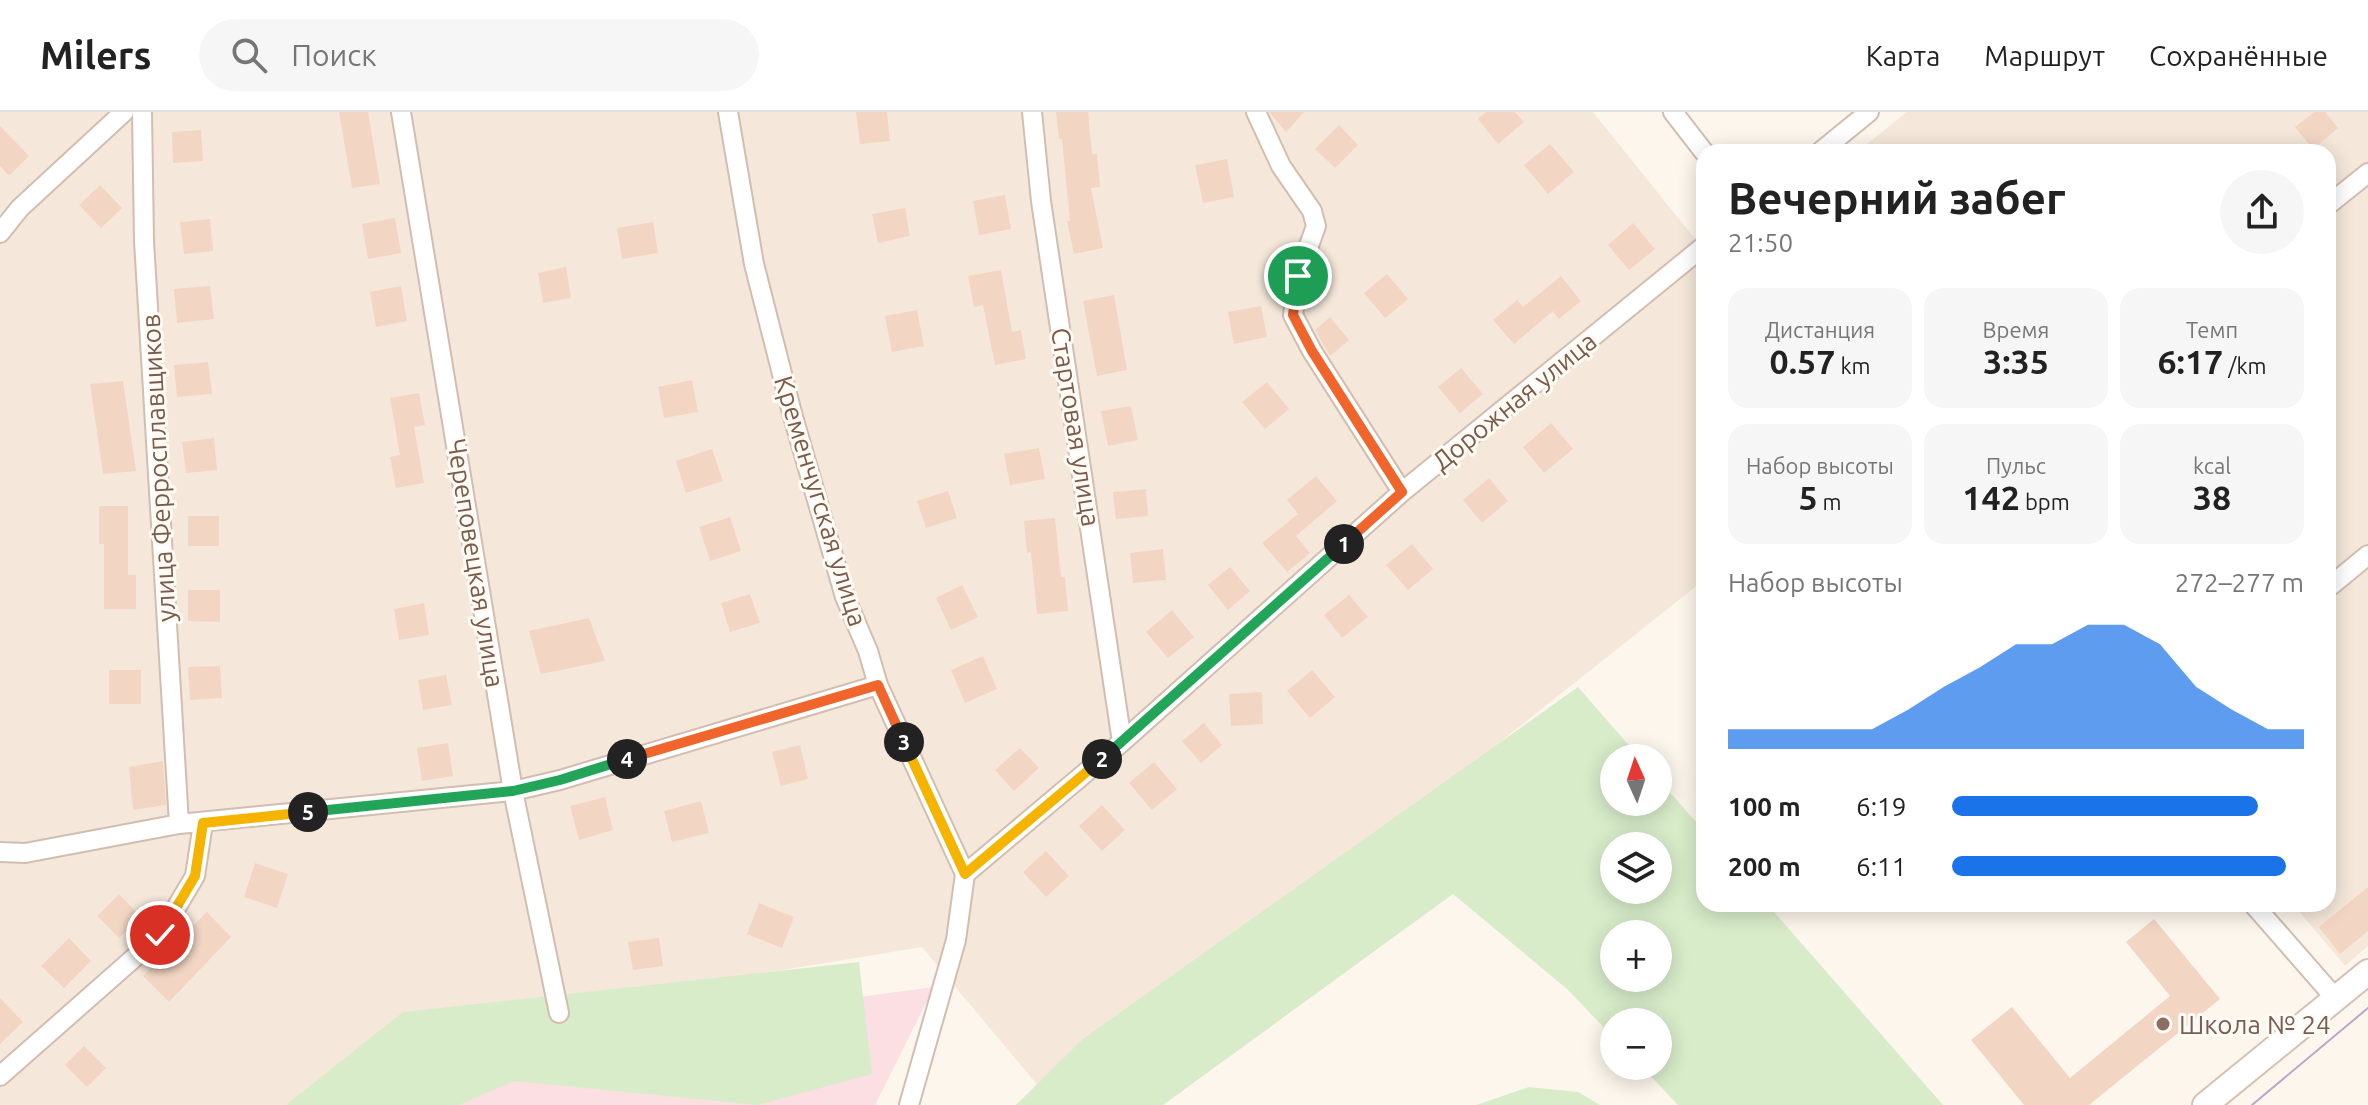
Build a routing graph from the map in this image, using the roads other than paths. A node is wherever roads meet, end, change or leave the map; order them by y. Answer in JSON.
{"nodes":[{"id":1,"x":124,"y":112,"type":"edge"},
{"id":2,"x":142,"y":112,"type":"edge"},
{"id":3,"x":401,"y":112,"type":"edge"},
{"id":4,"x":728,"y":112,"type":"edge"},
{"id":5,"x":1032,"y":112,"type":"edge"},
{"id":6,"x":1256,"y":112,"type":"edge"},
{"id":7,"x":1673,"y":112,"type":"edge"},
{"id":8,"x":1869,"y":112,"type":"edge"},
{"id":9,"x":1698,"y":144,"type":"edge"},
{"id":10,"x":1830,"y":144,"type":"edge"},
{"id":11,"x":2368,"y":173,"type":"edge"},
{"id":12,"x":2336,"y":199,"type":"edge"},
{"id":13,"x":0,"y":233,"type":"edge"},
{"id":14,"x":1696,"y":253,"type":"edge"},
{"id":15,"x":1402,"y":492,"type":"junction"},
{"id":16,"x":2368,"y":555,"type":"edge"},
{"id":17,"x":2336,"y":581,"type":"edge"},
{"id":18,"x":878,"y":685,"type":"junction"},
{"id":19,"x":1122,"y":742,"type":"junction"},
{"id":20,"x":513,"y":791,"type":"junction"},
{"id":21,"x":203,"y":823,"type":"junction"},
{"id":22,"x":179,"y":824,"type":"junction"},
{"id":23,"x":0,"y":852,"type":"edge"},
{"id":24,"x":965,"y":874,"type":"junction"},
{"id":25,"x":2260,"y":912,"type":"edge"},
{"id":26,"x":2368,"y":972,"type":"edge"},
{"id":27,"x":2336,"y":999,"type":"junction"},
{"id":28,"x":559,"y":1013,"type":"dead end"},
{"id":29,"x":0,"y":1076,"type":"edge"},
{"id":30,"x":909,"y":1105,"type":"edge"},
{"id":31,"x":2205,"y":1105,"type":"edge"}],
"edges":[{"from":1,"to":13,"type":"street"},
{"from":2,"to":22,"type":"street","name":"улица Ферросплавщиков"},
{"from":3,"to":20,"type":"street","name":"Череповецкая улица"},
{"from":4,"to":18,"type":"street","name":"Кременчугская улица"},
{"from":5,"to":19,"type":"street","name":"Стартовая улица"},
{"from":6,"to":15,"type":"street"},
{"from":7,"to":9,"type":"street"},
{"from":8,"to":10,"type":"street"},
{"from":11,"to":12,"type":"street"},
{"from":14,"to":15,"type":"street","name":"Дорожная улица"},
{"from":15,"to":19,"type":"street","name":"Дорожная улица"},
{"from":16,"to":17,"type":"street"},
{"from":18,"to":20,"type":"street"},
{"from":18,"to":24,"type":"street","name":"Кременчугская улица"},
{"from":19,"to":24,"type":"street","name":"Дорожная улица"},
{"from":20,"to":21,"type":"street"},
{"from":20,"to":28,"type":"street","name":"Череповецкая улица"},
{"from":21,"to":22,"type":"street"},
{"from":21,"to":29,"type":"street"},
{"from":22,"to":23,"type":"street"},
{"from":24,"to":30,"type":"street"},
{"from":25,"to":27,"type":"street"},
{"from":26,"to":27,"type":"main road"},
{"from":27,"to":31,"type":"main road"}]}
